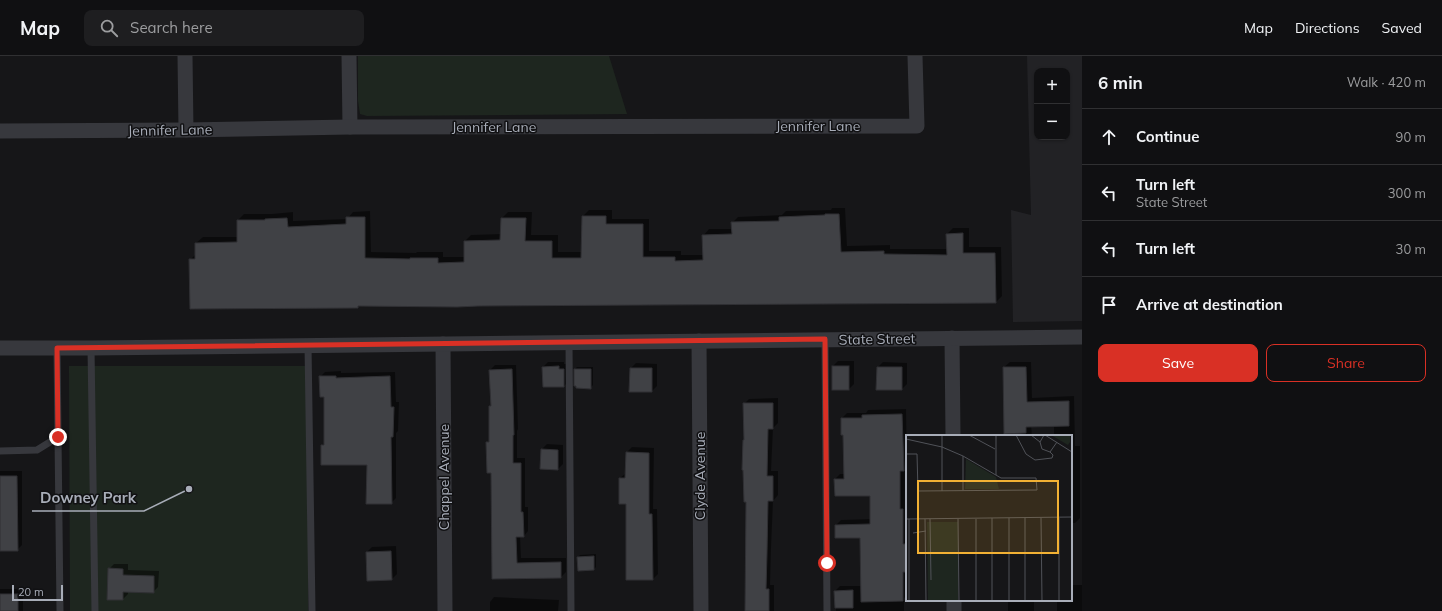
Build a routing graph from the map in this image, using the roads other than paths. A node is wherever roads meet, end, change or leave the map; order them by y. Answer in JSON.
{"nodes":[{"id":1,"x":185,"y":56,"type":"edge"},
{"id":2,"x":349,"y":56,"type":"edge"},
{"id":3,"x":914,"y":56,"type":"edge"},
{"id":4,"x":350,"y":127,"type":"junction"},
{"id":5,"x":186,"y":130,"type":"junction"},
{"id":6,"x":0,"y":131,"type":"edge"},
{"id":7,"x":1082,"y":337,"type":"edge"},
{"id":8,"x":952,"y":338,"type":"junction"},
{"id":9,"x":825,"y":339,"type":"junction"},
{"id":10,"x":699,"y":341,"type":"junction"},
{"id":11,"x":569,"y":342,"type":"junction"},
{"id":12,"x":443,"y":344,"type":"junction"},
{"id":13,"x":308,"y":345,"type":"junction"},
{"id":14,"x":0,"y":348,"type":"edge"},
{"id":15,"x":57,"y":348,"type":"junction"},
{"id":16,"x":91,"y":348,"type":"junction"},
{"id":17,"x":953,"y":435,"type":"edge"},
{"id":18,"x":58,"y":437,"type":"junction"},
{"id":19,"x":0,"y":451,"type":"edge"},
{"id":20,"x":60,"y":611,"type":"edge"},
{"id":21,"x":95,"y":611,"type":"edge"},
{"id":22,"x":312,"y":611,"type":"edge"},
{"id":23,"x":445,"y":611,"type":"edge"},
{"id":24,"x":571,"y":611,"type":"edge"},
{"id":25,"x":701,"y":611,"type":"edge"},
{"id":26,"x":827,"y":611,"type":"edge"}],
"edges":[{"from":1,"to":5,"type":"street"},
{"from":2,"to":4,"type":"street"},
{"from":3,"to":4,"type":"street","name":"Jennifer Lane"},
{"from":4,"to":5,"type":"street","name":"Jennifer Lane"},
{"from":5,"to":6,"type":"street","name":"Jennifer Lane"},
{"from":7,"to":8,"type":"street","name":"State Street"},
{"from":8,"to":9,"type":"street","name":"State Street"},
{"from":8,"to":17,"type":"street"},
{"from":9,"to":10,"type":"street","name":"State Street"},
{"from":9,"to":26,"type":"lane"},
{"from":10,"to":11,"type":"street","name":"State Street"},
{"from":10,"to":25,"type":"street","name":"Clyde Avenue"},
{"from":11,"to":12,"type":"street","name":"State Street"},
{"from":11,"to":24,"type":"lane"},
{"from":12,"to":13,"type":"street","name":"State Street"},
{"from":12,"to":23,"type":"street","name":"Chappel Avenue"},
{"from":13,"to":16,"type":"street","name":"State Street"},
{"from":13,"to":22,"type":"lane"},
{"from":14,"to":15,"type":"street","name":"State Street"},
{"from":15,"to":16,"type":"street","name":"State Street"},
{"from":15,"to":18,"type":"lane"},
{"from":16,"to":21,"type":"lane"},
{"from":18,"to":19,"type":"lane"},
{"from":18,"to":20,"type":"lane"}]}
